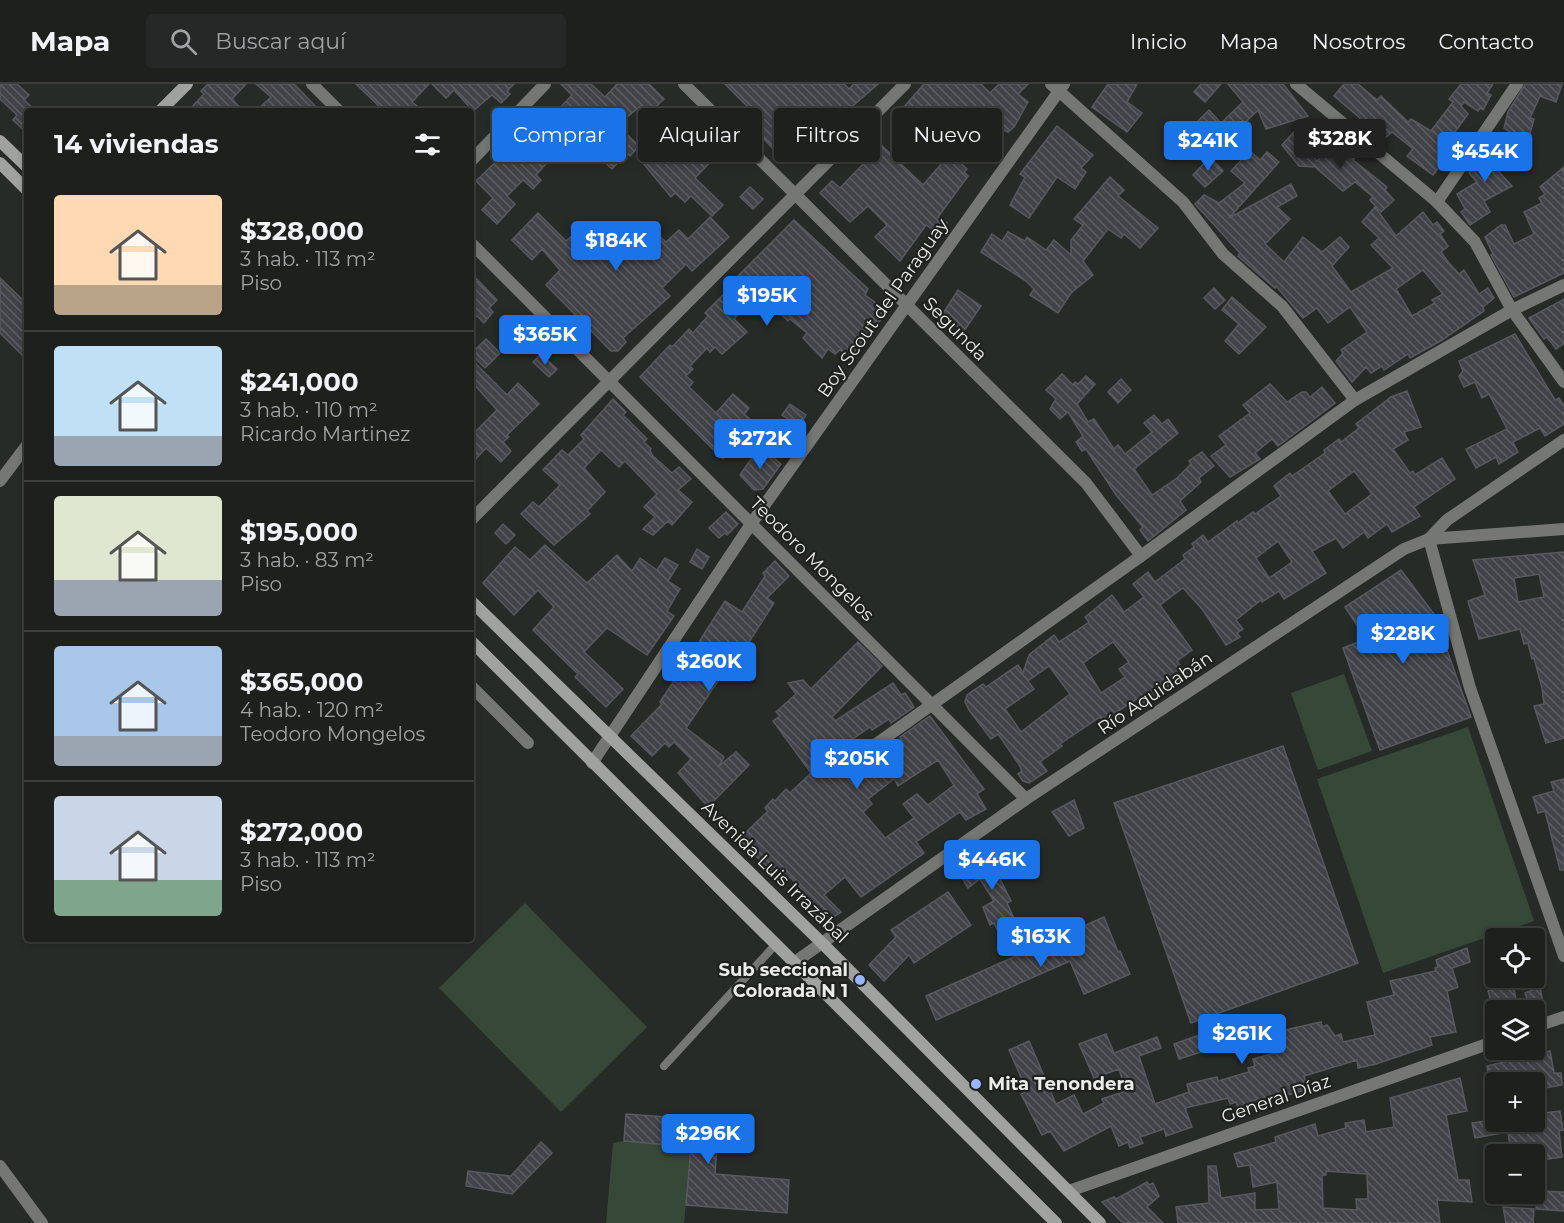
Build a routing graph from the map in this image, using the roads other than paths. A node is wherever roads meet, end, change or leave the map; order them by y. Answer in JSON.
{"nodes":[{"id":1,"x":187,"y":84,"type":"edge"},
{"id":2,"x":312,"y":84,"type":"edge"},
{"id":3,"x":545,"y":84,"type":"edge"},
{"id":4,"x":684,"y":84,"type":"edge"},
{"id":5,"x":905,"y":84,"type":"edge"},
{"id":6,"x":1296,"y":84,"type":"edge"},
{"id":7,"x":1517,"y":84,"type":"edge"},
{"id":8,"x":1058,"y":86,"type":"edge"},
{"id":9,"x":163,"y":108,"type":"edge"},
{"id":10,"x":336,"y":108,"type":"edge"},
{"id":11,"x":0,"y":141,"type":"edge"},
{"id":12,"x":474,"y":158,"type":"edge"},
{"id":13,"x":0,"y":163,"type":"edge"},
{"id":14,"x":24,"y":164,"type":"edge"},
{"id":15,"x":24,"y":187,"type":"edge"},
{"id":16,"x":795,"y":194,"type":"junction"},
{"id":17,"x":1437,"y":202,"type":"junction"},
{"id":18,"x":474,"y":246,"type":"edge"},
{"id":19,"x":1564,"y":285,"type":"edge"},
{"id":20,"x":907,"y":306,"type":"junction"},
{"id":21,"x":1512,"y":310,"type":"junction"},
{"id":22,"x":1564,"y":382,"type":"edge"},
{"id":23,"x":610,"y":383,"type":"junction"},
{"id":24,"x":1355,"y":400,"type":"junction"},
{"id":25,"x":1564,"y":440,"type":"edge"},
{"id":26,"x":24,"y":449,"type":"edge"},
{"id":27,"x":0,"y":480,"type":"edge"},
{"id":28,"x":474,"y":517,"type":"edge"},
{"id":29,"x":751,"y":524,"type":"junction"},
{"id":30,"x":1564,"y":529,"type":"edge"},
{"id":31,"x":1429,"y":539,"type":"junction"},
{"id":32,"x":1142,"y":556,"type":"junction"},
{"id":33,"x":474,"y":604,"type":"edge"},
{"id":34,"x":474,"y":644,"type":"edge"},
{"id":35,"x":474,"y":689,"type":"edge"},
{"id":36,"x":932,"y":704,"type":"junction"},
{"id":37,"x":611,"y":737,"type":"junction"},
{"id":38,"x":528,"y":743,"type":"dead end"},
{"id":39,"x":592,"y":763,"type":"junction"},
{"id":40,"x":844,"y":766,"type":"dead end"},
{"id":41,"x":1026,"y":799,"type":"junction"},
{"id":42,"x":822,"y":943,"type":"junction"},
{"id":43,"x":776,"y":944,"type":"junction"},
{"id":44,"x":1564,"y":956,"type":"edge"},
{"id":45,"x":795,"y":962,"type":"junction"},
{"id":46,"x":1564,"y":1017,"type":"edge"},
{"id":47,"x":1545,"y":1023,"type":"edge"},
{"id":48,"x":1485,"y":1045,"type":"edge"},
{"id":49,"x":664,"y":1066,"type":"dead end"},
{"id":50,"x":0,"y":1166,"type":"edge"},
{"id":51,"x":1069,"y":1191,"type":"junction"},
{"id":52,"x":1044,"y":1210,"type":"junction"},
{"id":53,"x":42,"y":1223,"type":"edge"},
{"id":54,"x":1047,"y":1223,"type":"edge"},
{"id":55,"x":1056,"y":1223,"type":"edge"},
{"id":56,"x":1100,"y":1223,"type":"edge"}],
"edges":[{"from":1,"to":9,"type":"main road"},
{"from":2,"to":10,"type":"street"},
{"from":3,"to":12,"type":"street"},
{"from":4,"to":16,"type":"street","name":"Segunda"},
{"from":5,"to":16,"type":"street"},
{"from":6,"to":17,"type":"street"},
{"from":7,"to":17,"type":"street"},
{"from":8,"to":20,"type":"street","name":"Boy Scout del Paraguay"},
{"from":8,"to":24,"type":"street"},
{"from":11,"to":14,"type":"main road"},
{"from":13,"to":15,"type":"main road"},
{"from":16,"to":20,"type":"street","name":"Segunda"},
{"from":16,"to":23,"type":"street"},
{"from":17,"to":21,"type":"street"},
{"from":18,"to":23,"type":"street","name":"Teodoro Mongelos"},
{"from":19,"to":21,"type":"street"},
{"from":20,"to":29,"type":"street","name":"Boy Scout del Paraguay"},
{"from":20,"to":32,"type":"street","name":"Segunda"},
{"from":21,"to":22,"type":"street"},
{"from":21,"to":24,"type":"street"},
{"from":23,"to":28,"type":"street"},
{"from":23,"to":29,"type":"street","name":"Teodoro Mongelos"},
{"from":24,"to":32,"type":"street"},
{"from":25,"to":31,"type":"street"},
{"from":26,"to":27,"type":"street"},
{"from":29,"to":36,"type":"street","name":"Teodoro Mongelos"},
{"from":29,"to":37,"type":"street","name":"Boy Scout del Paraguay"},
{"from":30,"to":31,"type":"street","name":"Río Aquidabán"},
{"from":31,"to":41,"type":"street","name":"Río Aquidabán"},
{"from":31,"to":44,"type":"street"},
{"from":32,"to":36,"type":"street"},
{"from":33,"to":37,"type":"main road","name":"Avenida Luis Irrazábal"},
{"from":34,"to":39,"type":"main road"},
{"from":35,"to":38,"type":"street"},
{"from":36,"to":40,"type":"street"},
{"from":36,"to":41,"type":"street","name":"Teodoro Mongelos"},
{"from":37,"to":39,"type":"street","name":"Boy Scout del Paraguay"},
{"from":37,"to":42,"type":"main road","name":"Avenida Luis Irrazábal"},
{"from":39,"to":43,"type":"main road"},
{"from":41,"to":42,"type":"street","name":"Río Aquidabán"},
{"from":42,"to":45,"type":"street","name":"Río Aquidabán"},
{"from":42,"to":51,"type":"main road","name":"Avenida Luis Irrazábal"},
{"from":43,"to":45,"type":"main road"},
{"from":43,"to":49,"type":"lane"},
{"from":45,"to":52,"type":"main road"},
{"from":46,"to":47,"type":"street"},
{"from":48,"to":51,"type":"street","name":"General Díaz"},
{"from":50,"to":53,"type":"street"},
{"from":51,"to":56,"type":"main road","name":"Avenida Luis Irrazábal"},
{"from":52,"to":54,"type":"main road"},
{"from":52,"to":55,"type":"main road"}]}
